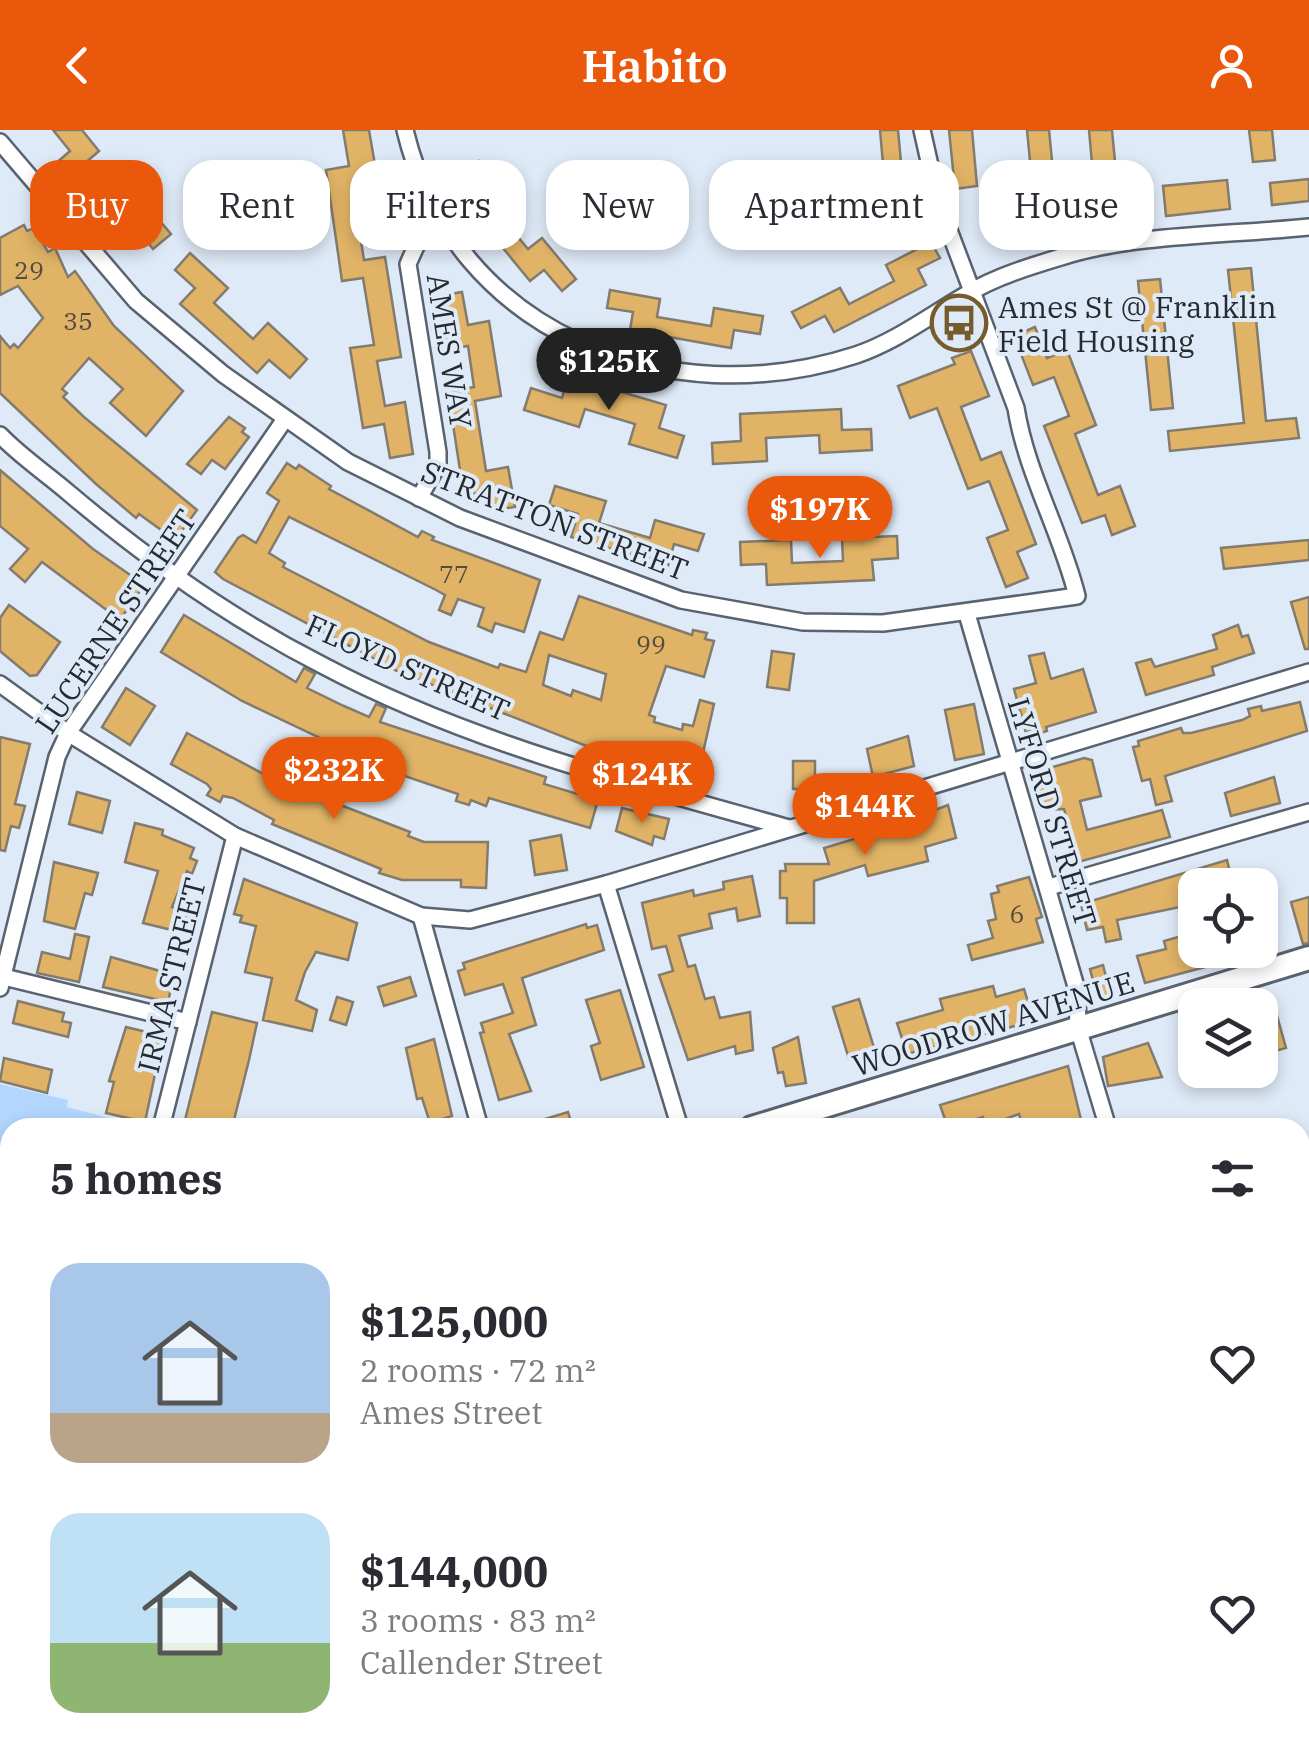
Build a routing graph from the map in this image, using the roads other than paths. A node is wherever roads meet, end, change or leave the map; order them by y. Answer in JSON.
{"nodes":[{"id":1,"x":406,"y":130,"type":"edge"},
{"id":2,"x":922,"y":130,"type":"edge"},
{"id":3,"x":0,"y":142,"type":"edge"},
{"id":4,"x":419,"y":160,"type":"edge"},
{"id":5,"x":1309,"y":227,"type":"edge"},
{"id":6,"x":414,"y":250,"type":"edge"},
{"id":7,"x":465,"y":250,"type":"edge"},
{"id":8,"x":972,"y":290,"type":"junction"},
{"id":9,"x":284,"y":419,"type":"junction"},
{"id":10,"x":0,"y":435,"type":"edge"},
{"id":11,"x":419,"y":498,"type":"junction"},
{"id":12,"x":176,"y":576,"type":"junction"},
{"id":13,"x":967,"y":614,"type":"junction"},
{"id":14,"x":1309,"y":672,"type":"edge"},
{"id":15,"x":0,"y":684,"type":"edge"},
{"id":16,"x":68,"y":734,"type":"junction"},
{"id":17,"x":1011,"y":759,"type":"junction"},
{"id":18,"x":1309,"y":812,"type":"edge"},
{"id":19,"x":789,"y":828,"type":"junction"},
{"id":20,"x":235,"y":836,"type":"junction"},
{"id":21,"x":606,"y":884,"type":"junction"},
{"id":22,"x":1049,"y":887,"type":"junction"},
{"id":23,"x":421,"y":916,"type":"junction"},
{"id":24,"x":1309,"y":958,"type":"edge"},
{"id":25,"x":1,"y":980,"type":"edge"},
{"id":26,"x":188,"y":1022,"type":"junction"},
{"id":27,"x":1078,"y":1028,"type":"junction"},
{"id":28,"x":164,"y":1118,"type":"edge"},
{"id":29,"x":477,"y":1118,"type":"edge"},
{"id":30,"x":677,"y":1118,"type":"edge"},
{"id":31,"x":785,"y":1118,"type":"edge"},
{"id":32,"x":1105,"y":1118,"type":"edge"}],
"edges":[{"from":1,"to":4,"type":"street"},
{"from":2,"to":8,"type":"street"},
{"from":3,"to":9,"type":"street","name":"STRATTON STREET"},
{"from":5,"to":8,"type":"street"},
{"from":6,"to":11,"type":"street","name":"AMES WAY"},
{"from":7,"to":8,"type":"street"},
{"from":8,"to":13,"type":"street","name":"STRATTON STREET"},
{"from":9,"to":11,"type":"street","name":"STRATTON STREET"},
{"from":9,"to":12,"type":"street","name":"LUCERNE STREET"},
{"from":10,"to":12,"type":"street","name":"FLOYD STREET"},
{"from":11,"to":13,"type":"street","name":"STRATTON STREET"},
{"from":12,"to":16,"type":"street","name":"LUCERNE STREET"},
{"from":12,"to":19,"type":"street","name":"FLOYD STREET"},
{"from":13,"to":17,"type":"street","name":"LYFORD STREET"},
{"from":14,"to":17,"type":"street"},
{"from":15,"to":16,"type":"street"},
{"from":16,"to":20,"type":"street"},
{"from":16,"to":25,"type":"street","name":"LUCERNE STREET"},
{"from":17,"to":19,"type":"street"},
{"from":17,"to":22,"type":"street","name":"LYFORD STREET"},
{"from":18,"to":22,"type":"street"},
{"from":19,"to":21,"type":"street"},
{"from":20,"to":23,"type":"street"},
{"from":20,"to":26,"type":"street","name":"IRMA STREET"},
{"from":21,"to":23,"type":"street"},
{"from":21,"to":30,"type":"street"},
{"from":22,"to":27,"type":"street","name":"LYFORD STREET"},
{"from":23,"to":29,"type":"street"},
{"from":24,"to":27,"type":"street","name":"WOODROW AVENUE"},
{"from":25,"to":26,"type":"street"},
{"from":26,"to":28,"type":"street","name":"IRMA STREET"},
{"from":27,"to":31,"type":"street","name":"WOODROW AVENUE"},
{"from":27,"to":32,"type":"street","name":"LYFORD STREET"}]}
